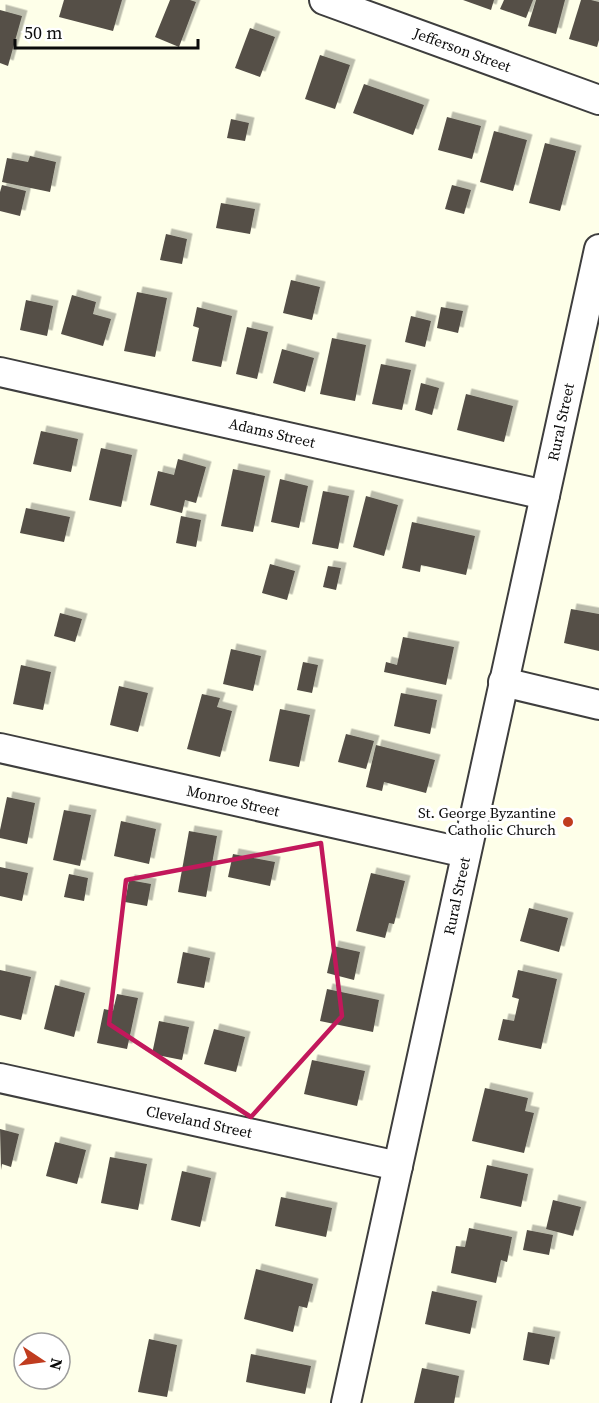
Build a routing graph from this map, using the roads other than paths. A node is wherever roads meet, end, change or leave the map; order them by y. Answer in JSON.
{"nodes":[{"id":1,"x":324,"y":0,"type":"edge"},
{"id":2,"x":599,"y":100,"type":"edge"},
{"id":3,"x":599,"y":249,"type":"edge"},
{"id":4,"x":0,"y":372,"type":"edge"},
{"id":5,"x":545,"y":495,"type":"junction"},
{"id":6,"x":503,"y":682,"type":"junction"},
{"id":7,"x":599,"y":705,"type":"edge"},
{"id":8,"x":0,"y":748,"type":"edge"},
{"id":9,"x":466,"y":853,"type":"junction"},
{"id":10,"x":0,"y":1078,"type":"edge"},
{"id":11,"x":398,"y":1166,"type":"junction"},
{"id":12,"x":346,"y":1403,"type":"edge"}],
"edges":[{"from":1,"to":2,"type":"street","name":"Jefferson Street"},
{"from":3,"to":5,"type":"street","name":"Rural Street"},
{"from":4,"to":5,"type":"street","name":"Adams Street"},
{"from":5,"to":6,"type":"street","name":"Rural Street"},
{"from":6,"to":7,"type":"street"},
{"from":6,"to":9,"type":"street","name":"Rural Street"},
{"from":8,"to":9,"type":"street","name":"Monroe Street"},
{"from":9,"to":11,"type":"street","name":"Rural Street"},
{"from":10,"to":11,"type":"street","name":"Cleveland Street"},
{"from":11,"to":12,"type":"street","name":"Rural Street"}]}
